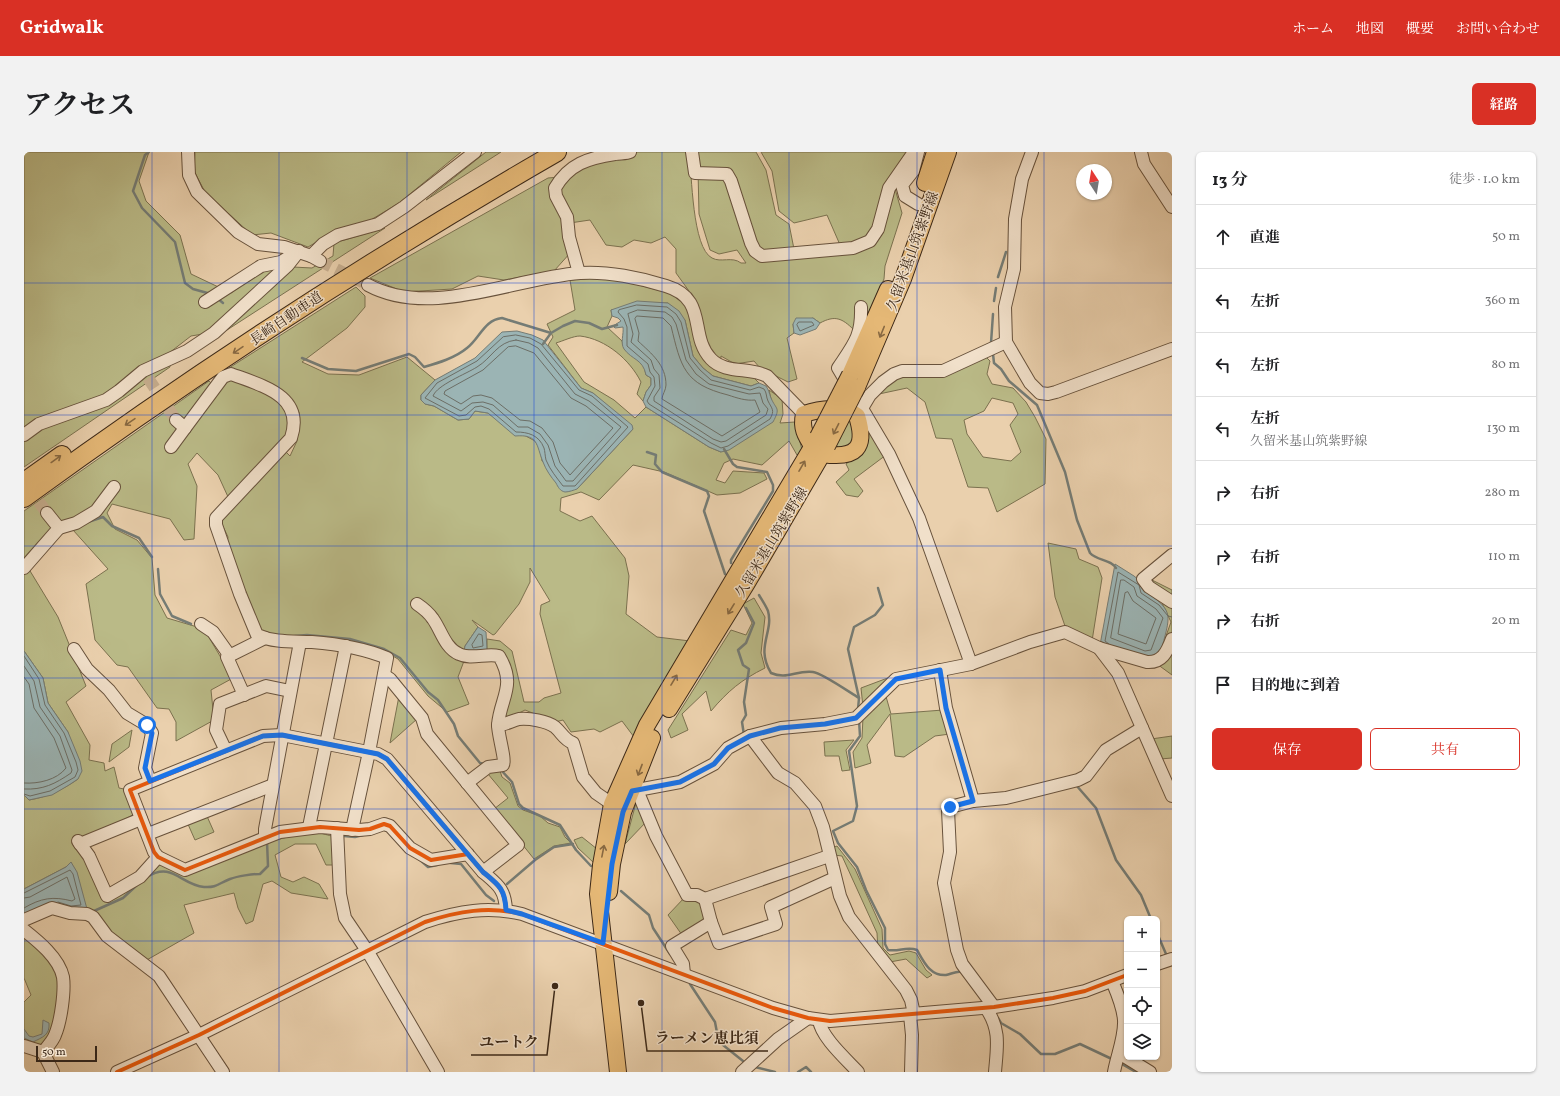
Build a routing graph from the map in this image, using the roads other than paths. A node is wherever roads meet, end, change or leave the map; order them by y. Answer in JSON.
{"nodes":[{"id":1,"x":188,"y":152,"type":"edge"},
{"id":2,"x":475,"y":152,"type":"edge"},
{"id":3,"x":533,"y":152,"type":"edge"},
{"id":4,"x":557,"y":152,"type":"edge"},
{"id":5,"x":630,"y":152,"type":"edge"},
{"id":6,"x":692,"y":152,"type":"edge"},
{"id":7,"x":914,"y":152,"type":"edge"},
{"id":8,"x":918,"y":152,"type":"edge"},
{"id":9,"x":936,"y":152,"type":"edge"},
{"id":10,"x":948,"y":152,"type":"edge"},
{"id":11,"x":1032,"y":152,"type":"edge"},
{"id":12,"x":1141,"y":152,"type":"edge"},
{"id":13,"x":615,"y":153,"type":"edge"},
{"id":14,"x":918,"y":204,"type":"junction"},
{"id":15,"x":1172,"y":207,"type":"edge"},
{"id":16,"x":298,"y":251,"type":"junction"},
{"id":17,"x":579,"y":273,"type":"junction"},
{"id":18,"x":368,"y":285,"type":"tunnel mouth"},
{"id":19,"x":204,"y":302,"type":"dead end"},
{"id":20,"x":861,"y":307,"type":"dead end"},
{"id":21,"x":1006,"y":342,"type":"junction"},
{"id":22,"x":1172,"y":349,"type":"edge"},
{"id":23,"x":853,"y":381,"type":"junction"},
{"id":24,"x":859,"y":413,"type":"junction"},
{"id":25,"x":804,"y":414,"type":"junction"},
{"id":26,"x":24,"y":435,"type":"edge"},
{"id":27,"x":820,"y":446,"type":"junction"},
{"id":28,"x":171,"y":447,"type":"dead end"},
{"id":29,"x":24,"y":482,"type":"edge"},
{"id":30,"x":114,"y":487,"type":"dead end"},
{"id":31,"x":24,"y":498,"type":"edge"},
{"id":32,"x":47,"y":514,"type":"tunnel mouth"},
{"id":33,"x":59,"y":528,"type":"junction"},
{"id":34,"x":1172,"y":555,"type":"edge"},
{"id":35,"x":24,"y":568,"type":"edge"},
{"id":36,"x":1172,"y":602,"type":"edge"},
{"id":37,"x":417,"y":604,"type":"dead end"},
{"id":38,"x":201,"y":624,"type":"dead end"},
{"id":39,"x":265,"y":638,"type":"junction"},
{"id":40,"x":1172,"y":640,"type":"edge"},
{"id":41,"x":300,"y":642,"type":"junction"},
{"id":42,"x":346,"y":646,"type":"junction"},
{"id":43,"x":1099,"y":648,"type":"junction"},
{"id":44,"x":74,"y":649,"type":"dead end"},
{"id":45,"x":230,"y":656,"type":"junction"},
{"id":46,"x":971,"y":664,"type":"junction"},
{"id":47,"x":940,"y":670,"type":"junction"},
{"id":48,"x":384,"y":675,"type":"junction"},
{"id":49,"x":290,"y":691,"type":"junction"},
{"id":50,"x":244,"y":695,"type":"junction"},
{"id":51,"x":498,"y":725,"type":"junction"},
{"id":52,"x":1142,"y":728,"type":"junction"},
{"id":53,"x":282,"y":735,"type":"junction"},
{"id":54,"x":750,"y":736,"type":"junction"},
{"id":55,"x":325,"y":743,"type":"junction"},
{"id":56,"x":226,"y":751,"type":"junction"},
{"id":57,"x":369,"y":752,"type":"junction"},
{"id":58,"x":150,"y":781,"type":"junction"},
{"id":59,"x":467,"y":783,"type":"junction"},
{"id":60,"x":273,"y":785,"type":"junction"},
{"id":61,"x":634,"y":791,"type":"junction"},
{"id":62,"x":1172,"y":796,"type":"edge"},
{"id":63,"x":973,"y":801,"type":"junction"},
{"id":64,"x":612,"y":804,"type":"junction"},
{"id":65,"x":141,"y":818,"type":"junction"},
{"id":66,"x":309,"y":827,"type":"junction"},
{"id":67,"x":337,"y":828,"type":"junction"},
{"id":68,"x":352,"y":830,"type":"junction"},
{"id":69,"x":148,"y":834,"type":"junction"},
{"id":70,"x":265,"y":837,"type":"junction"},
{"id":71,"x":468,"y":854,"type":"junction"},
{"id":72,"x":829,"y":856,"type":"junction"},
{"id":73,"x":158,"y":857,"type":"junction"},
{"id":74,"x":483,"y":872,"type":"junction"},
{"id":75,"x":835,"y":878,"type":"junction"},
{"id":76,"x":705,"y":900,"type":"junction"},
{"id":77,"x":506,"y":910,"type":"junction"},
{"id":78,"x":24,"y":920,"type":"edge"},
{"id":79,"x":711,"y":922,"type":"junction"},
{"id":80,"x":24,"y":930,"type":"edge"},
{"id":81,"x":603,"y":937,"type":"junction"},
{"id":82,"x":368,"y":952,"type":"junction"},
{"id":83,"x":1172,"y":959,"type":"edge"},
{"id":84,"x":1160,"y":963,"type":"edge"},
{"id":85,"x":684,"y":974,"type":"junction"},
{"id":86,"x":1124,"y":976,"type":"edge"},
{"id":87,"x":1112,"y":981,"type":"junction"},
{"id":88,"x":990,"y":1007,"type":"junction"},
{"id":89,"x":912,"y":1015,"type":"junction"},
{"id":90,"x":814,"y":1019,"type":"junction"},
{"id":91,"x":199,"y":1035,"type":"junction"},
{"id":92,"x":24,"y":1046,"type":"edge"},
{"id":93,"x":43,"y":1052,"type":"junction"},
{"id":94,"x":1116,"y":1062,"type":"edge"},
{"id":95,"x":53,"y":1072,"type":"edge"},
{"id":96,"x":116,"y":1072,"type":"edge"},
{"id":97,"x":223,"y":1072,"type":"edge"},
{"id":98,"x":438,"y":1072,"type":"edge"},
{"id":99,"x":618,"y":1072,"type":"edge"},
{"id":100,"x":742,"y":1072,"type":"edge"},
{"id":101,"x":858,"y":1072,"type":"edge"},
{"id":102,"x":912,"y":1072,"type":"edge"},
{"id":103,"x":995,"y":1072,"type":"edge"},
{"id":104,"x":1150,"y":1072,"type":"edge"}],
"edges":[{"from":1,"to":16,"type":"street"},
{"from":2,"to":16,"type":"street"},
{"from":29,"to":3,"type":"highway","name":"長崎自動車道","one_way":true},
{"from":4,"to":31,"type":"highway","name":"長崎自動車道","one_way":true},
{"from":5,"to":13,"type":"street"},
{"from":6,"to":7,"type":"street"},
{"from":8,"to":14,"type":"street"},
{"from":9,"to":14,"type":"main road","name":"久留米基山筑紫野線"},
{"from":10,"to":23,"type":"main road","name":"久留米基山筑紫野線","one_way":true},
{"from":11,"to":21,"type":"street"},
{"from":12,"to":15,"type":"street"},
{"from":13,"to":17,"type":"street"},
{"from":14,"to":23,"type":"main road","name":"久留米基山筑紫野線"},
{"from":16,"to":19,"type":"street"},
{"from":16,"to":26,"type":"street"},
{"from":17,"to":18,"type":"street"},
{"from":17,"to":25,"type":"street"},
{"from":20,"to":24,"type":"street"},
{"from":21,"to":22,"type":"street"},
{"from":21,"to":24,"type":"street"},
{"from":23,"to":27,"type":"main road","name":"久留米基山筑紫野線","bridge":true},
{"from":24,"to":25,"type":"main road"},
{"from":24,"to":27,"type":"main road"},
{"from":24,"to":46,"type":"street"},
{"from":25,"to":27,"type":"main road"},
{"from":27,"to":61,"type":"main road","name":"久留米基山筑紫野線","one_way":true},
{"from":64,"to":27,"type":"main road","name":"久留米基山筑紫野線","one_way":true},
{"from":28,"to":39,"type":"street"},
{"from":30,"to":33,"type":"street"},
{"from":32,"to":33,"type":"street"},
{"from":33,"to":35,"type":"street"},
{"from":34,"to":36,"type":"street"},
{"from":37,"to":51,"type":"street"},
{"from":38,"to":45,"type":"street"},
{"from":39,"to":41,"type":"street"},
{"from":39,"to":45,"type":"street"},
{"from":40,"to":43,"type":"street"},
{"from":41,"to":42,"type":"street"},
{"from":41,"to":49,"type":"street"},
{"from":42,"to":48,"type":"street"},
{"from":42,"to":55,"type":"street"},
{"from":43,"to":46,"type":"street"},
{"from":43,"to":52,"type":"street"},
{"from":44,"to":58,"type":"street"},
{"from":45,"to":50,"type":"street"},
{"from":46,"to":47,"type":"street"},
{"from":47,"to":54,"type":"street"},
{"from":47,"to":63,"type":"street"},
{"from":48,"to":57,"type":"street"},
{"from":48,"to":59,"type":"street"},
{"from":49,"to":50,"type":"street"},
{"from":49,"to":53,"type":"street"},
{"from":50,"to":56,"type":"street"},
{"from":51,"to":59,"type":"street"},
{"from":51,"to":64,"type":"street"},
{"from":52,"to":62,"type":"street"},
{"from":52,"to":63,"type":"street"},
{"from":53,"to":55,"type":"street"},
{"from":53,"to":56,"type":"street"},
{"from":53,"to":60,"type":"street"},
{"from":54,"to":61,"type":"street"},
{"from":54,"to":72,"type":"street"},
{"from":55,"to":57,"type":"street"},
{"from":55,"to":66,"type":"street"},
{"from":56,"to":58,"type":"street"},
{"from":57,"to":68,"type":"street"},
{"from":57,"to":71,"type":"street"},
{"from":58,"to":65,"type":"street"},
{"from":59,"to":74,"type":"street"},
{"from":60,"to":69,"type":"street"},
{"from":60,"to":70,"type":"street"},
{"from":61,"to":76,"type":"street"},
{"from":61,"to":81,"type":"main road","name":"久留米基山筑紫野線"},
{"from":63,"to":88,"type":"street"},
{"from":81,"to":64,"type":"main road","name":"久留米基山筑紫野線","one_way":true},
{"from":65,"to":69,"type":"street"},
{"from":65,"to":73,"type":"street"},
{"from":66,"to":67,"type":"street"},
{"from":66,"to":70,"type":"street"},
{"from":67,"to":68,"type":"street"},
{"from":67,"to":82,"type":"street"},
{"from":68,"to":71,"type":"street"},
{"from":69,"to":73,"type":"street"},
{"from":70,"to":73,"type":"street"},
{"from":71,"to":74,"type":"street"},
{"from":72,"to":75,"type":"street"},
{"from":72,"to":76,"type":"street"},
{"from":74,"to":77,"type":"street"},
{"from":75,"to":79,"type":"street"},
{"from":75,"to":89,"type":"street"},
{"from":76,"to":79,"type":"street"},
{"from":77,"to":81,"type":"street"},
{"from":77,"to":82,"type":"street"},
{"from":78,"to":91,"type":"street"},
{"from":79,"to":85,"type":"street"},
{"from":80,"to":93,"type":"street"},
{"from":81,"to":85,"type":"street"},
{"from":81,"to":99,"type":"main road","name":"久留米基山筑紫野線"},
{"from":82,"to":91,"type":"street"},
{"from":82,"to":98,"type":"street"},
{"from":83,"to":84,"type":"street"},
{"from":85,"to":90,"type":"street"},
{"from":86,"to":87,"type":"street"},
{"from":87,"to":88,"type":"street"},
{"from":87,"to":94,"type":"street"},
{"from":88,"to":89,"type":"street"},
{"from":88,"to":103,"type":"street"},
{"from":89,"to":90,"type":"street"},
{"from":89,"to":102,"type":"street"},
{"from":90,"to":100,"type":"street"},
{"from":90,"to":101,"type":"street"},
{"from":91,"to":96,"type":"street"},
{"from":91,"to":97,"type":"street"},
{"from":92,"to":93,"type":"street"},
{"from":93,"to":95,"type":"street"},
{"from":94,"to":104,"type":"street"}]}
